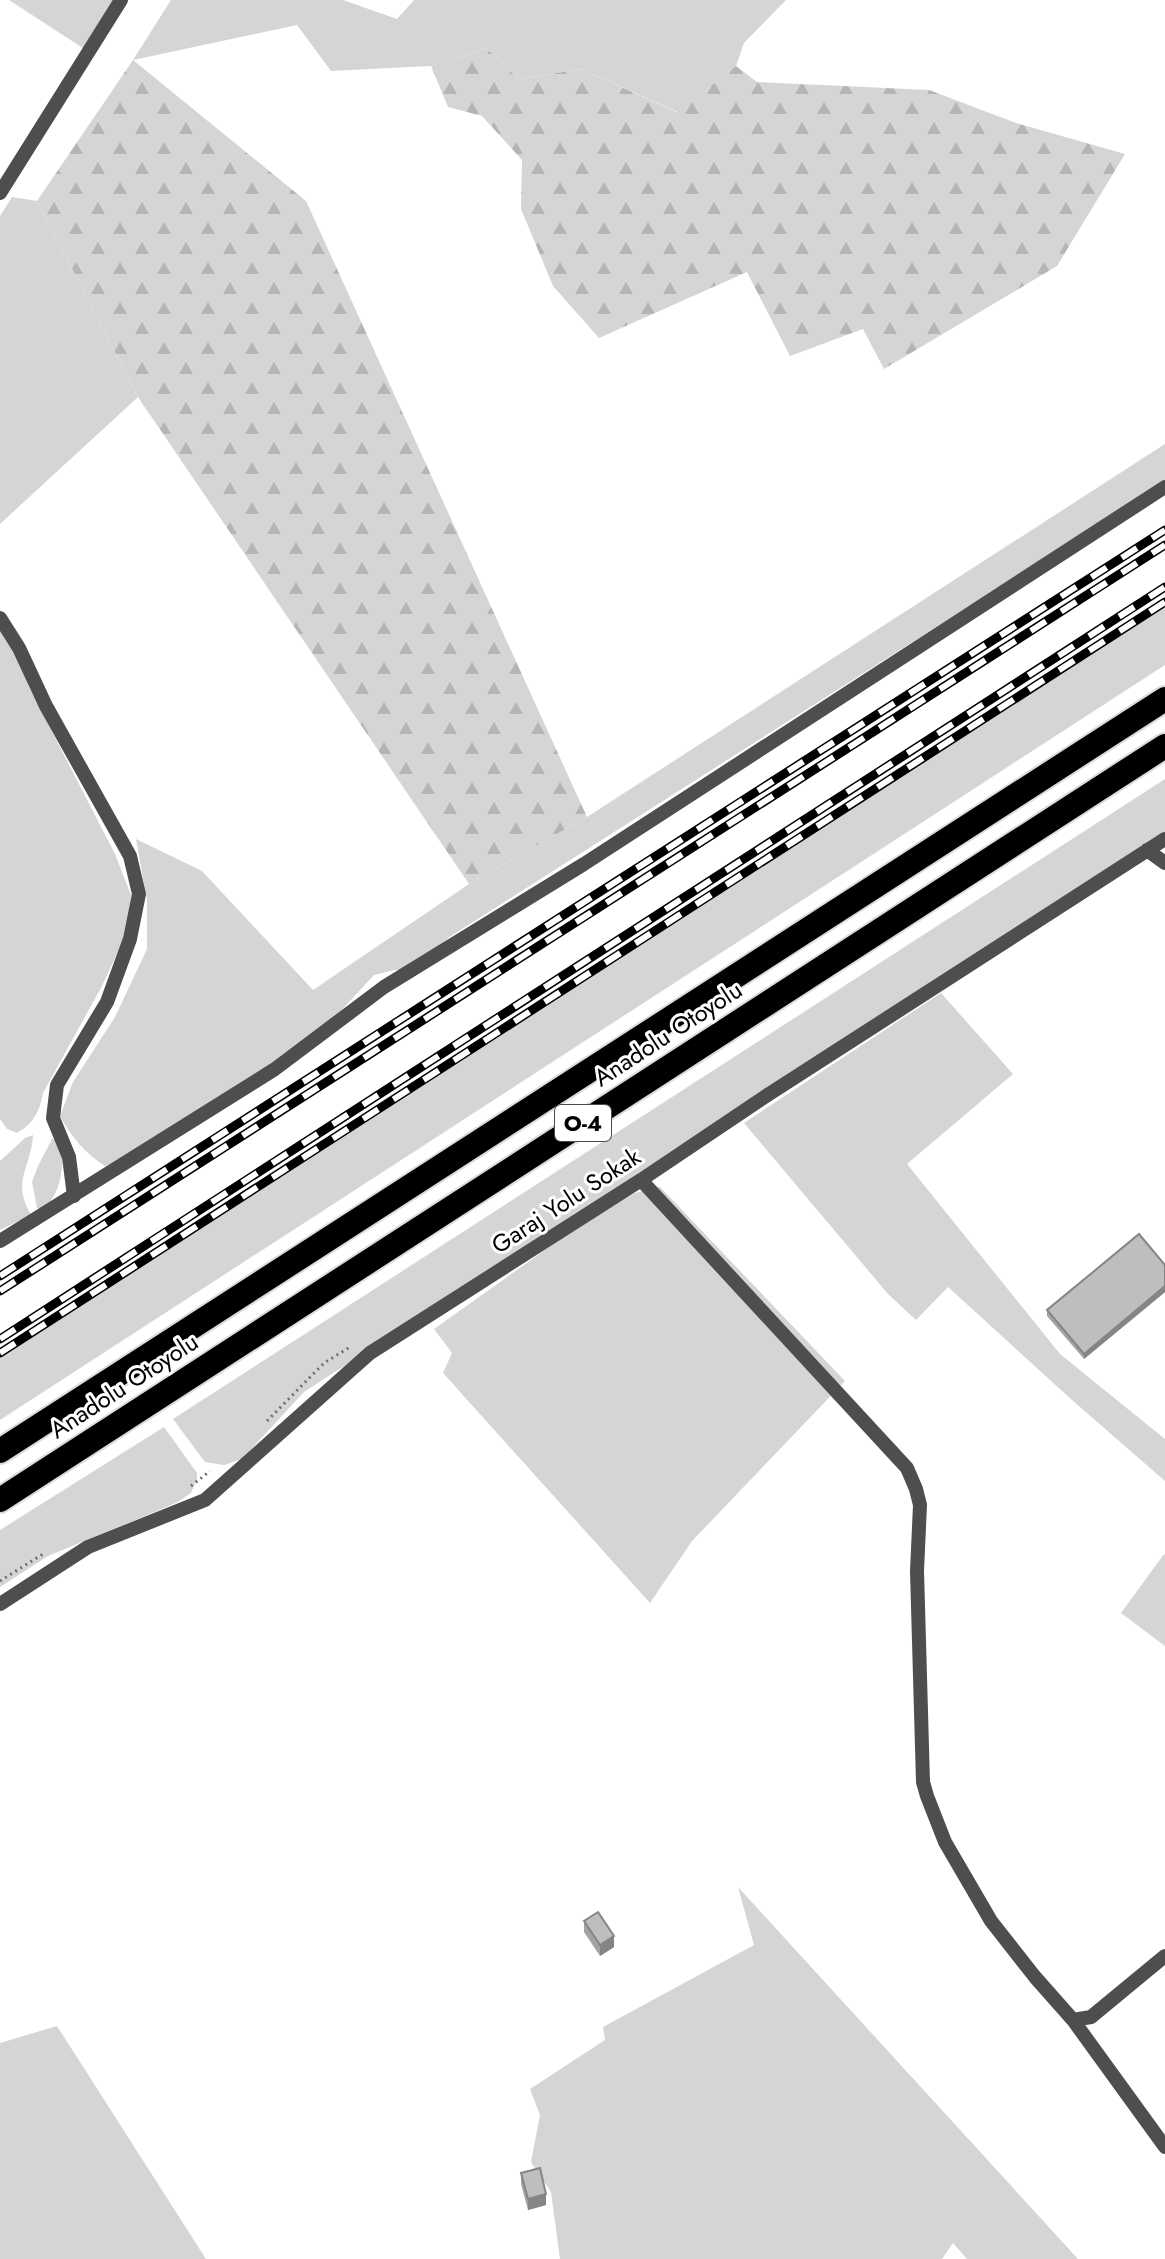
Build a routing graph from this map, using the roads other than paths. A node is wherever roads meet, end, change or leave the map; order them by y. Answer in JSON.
{"nodes":[{"id":1,"x":121,"y":0,"type":"edge"},
{"id":2,"x":0,"y":193,"type":"edge"},
{"id":3,"x":1165,"y":487,"type":"edge"},
{"id":4,"x":0,"y":618,"type":"edge"},
{"id":5,"x":1165,"y":699,"type":"edge"},
{"id":6,"x":1165,"y":746,"type":"edge"},
{"id":7,"x":1165,"y":839,"type":"edge"},
{"id":8,"x":1147,"y":850,"type":"junction"},
{"id":9,"x":1165,"y":863,"type":"edge"},
{"id":10,"x":641,"y":1180,"type":"junction"},
{"id":11,"x":74,"y":1196,"type":"junction"},
{"id":12,"x":0,"y":1241,"type":"edge"},
{"id":13,"x":0,"y":1451,"type":"edge"},
{"id":14,"x":0,"y":1500,"type":"edge"},
{"id":15,"x":0,"y":1604,"type":"edge"},
{"id":16,"x":1165,"y":1956,"type":"edge"},
{"id":17,"x":1073,"y":2020,"type":"junction"},
{"id":18,"x":1165,"y":2147,"type":"edge"}],
"edges":[{"from":1,"to":2,"type":"street"},
{"from":3,"to":11,"type":"street"},
{"from":4,"to":11,"type":"street"},
{"from":5,"to":13,"type":"highway","name":"Anadolu Otoyolu","number":"O-4"},
{"from":6,"to":14,"type":"highway","name":"Anadolu Otoyolu","number":"O-4"},
{"from":7,"to":8,"type":"street","name":"Garaj Yolu Sokak"},
{"from":8,"to":9,"type":"street"},
{"from":8,"to":10,"type":"street","name":"Garaj Yolu Sokak"},
{"from":10,"to":15,"type":"street","name":"Garaj Yolu Sokak"},
{"from":10,"to":17,"type":"street"},
{"from":11,"to":12,"type":"street"},
{"from":16,"to":17,"type":"street"},
{"from":17,"to":18,"type":"street"}]}
